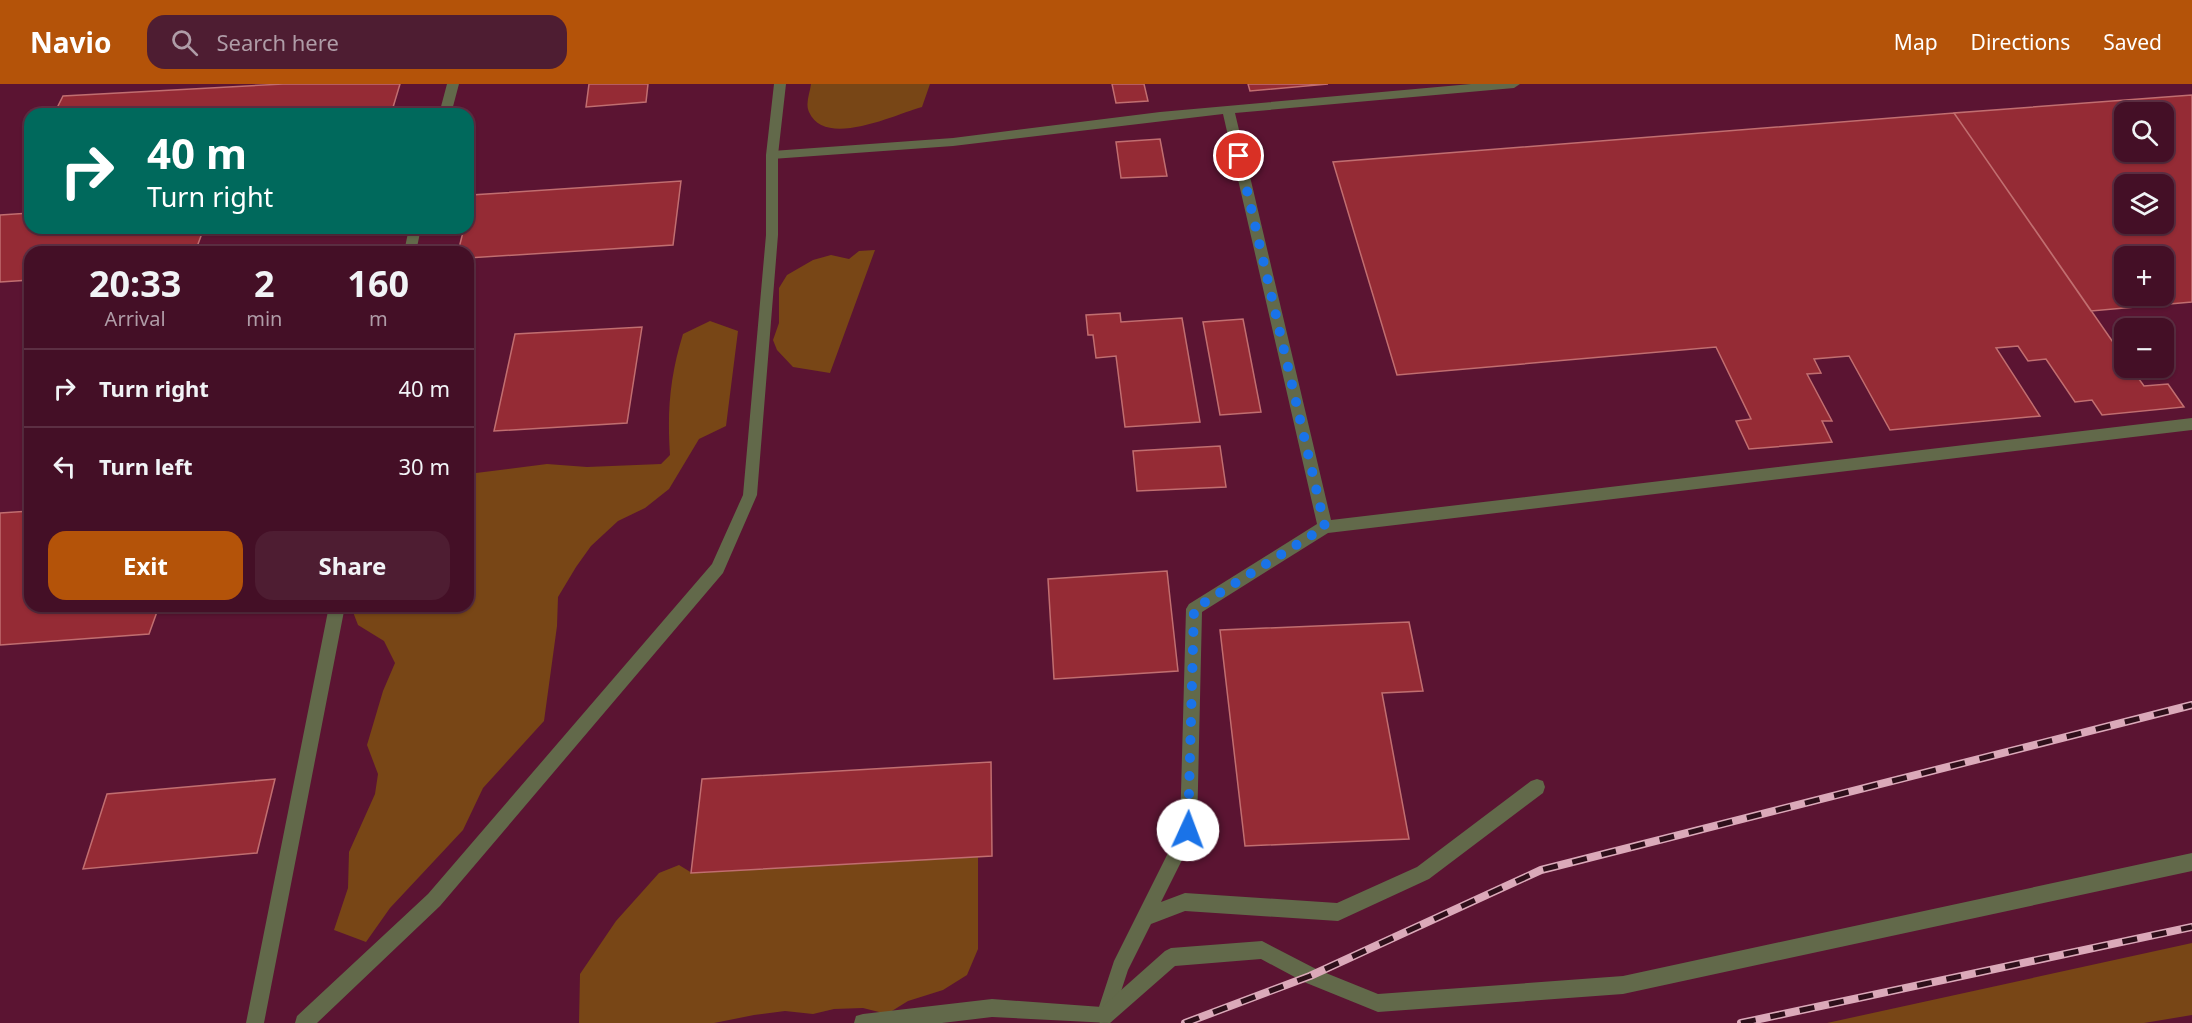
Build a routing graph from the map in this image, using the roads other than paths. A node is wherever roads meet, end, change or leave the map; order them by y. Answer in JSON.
{"nodes":[{"id":1,"x":453,"y":84,"type":"edge"},
{"id":2,"x":780,"y":84,"type":"edge"},
{"id":3,"x":1514,"y":84,"type":"edge"},
{"id":4,"x":447,"y":108,"type":"edge"},
{"id":5,"x":1228,"y":110,"type":"junction"},
{"id":6,"x":772,"y":155,"type":"junction"},
{"id":7,"x":2192,"y":424,"type":"edge"},
{"id":8,"x":1325,"y":527,"type":"junction"},
{"id":9,"x":336,"y":612,"type":"edge"},
{"id":10,"x":1538,"y":787,"type":"dead end"},
{"id":11,"x":2192,"y":862,"type":"edge"},
{"id":12,"x":1146,"y":917,"type":"junction"},
{"id":13,"x":1105,"y":1020,"type":"edge"},
{"id":14,"x":255,"y":1023,"type":"edge"},
{"id":15,"x":304,"y":1023,"type":"edge"},
{"id":16,"x":863,"y":1023,"type":"edge"}],
"edges":[{"from":1,"to":4,"type":"street"},
{"from":2,"to":6,"type":"street"},
{"from":3,"to":5,"type":"street"},
{"from":5,"to":6,"type":"street"},
{"from":5,"to":8,"type":"street"},
{"from":6,"to":15,"type":"street"},
{"from":7,"to":8,"type":"street"},
{"from":8,"to":12,"type":"street"},
{"from":9,"to":14,"type":"street"},
{"from":10,"to":12,"type":"street"},
{"from":11,"to":13,"type":"street"},
{"from":12,"to":13,"type":"street"},
{"from":13,"to":16,"type":"street"}]}
